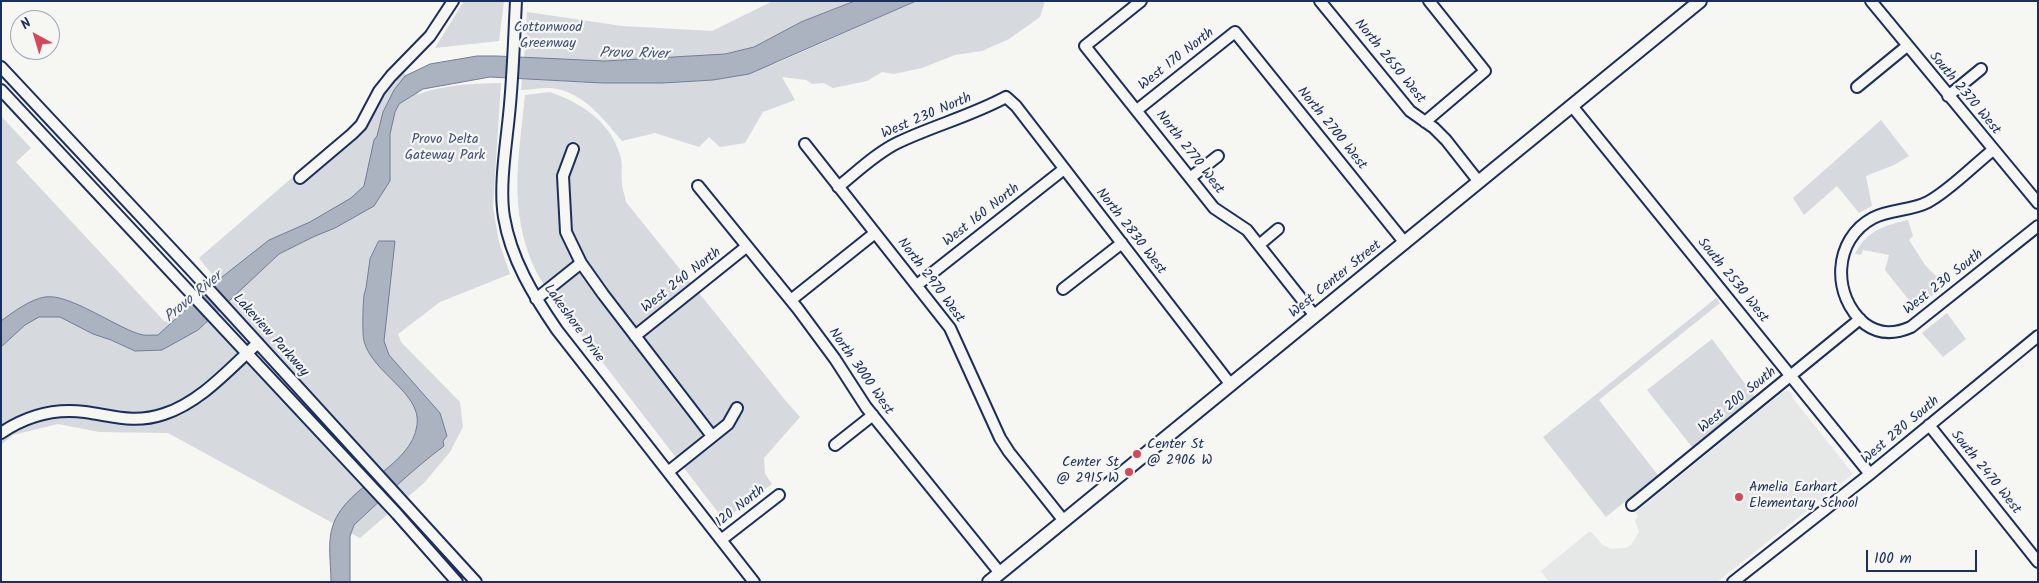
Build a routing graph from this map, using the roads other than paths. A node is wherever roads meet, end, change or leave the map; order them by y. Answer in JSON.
{"nodes":[{"id":1,"x":453,"y":1,"type":"edge"},
{"id":2,"x":516,"y":1,"type":"edge"},
{"id":3,"x":1141,"y":1,"type":"edge"},
{"id":4,"x":1320,"y":1,"type":"edge"},
{"id":5,"x":1429,"y":1,"type":"edge"},
{"id":6,"x":1700,"y":1,"type":"edge"},
{"id":7,"x":1871,"y":1,"type":"edge"},
{"id":8,"x":1235,"y":32,"type":"joint"},
{"id":9,"x":1907,"y":46,"type":"junction"},
{"id":10,"x":1,"y":68,"type":"edge"},
{"id":11,"x":1981,"y":69,"type":"dead end"},
{"id":12,"x":1857,"y":87,"type":"dead end"},
{"id":13,"x":1,"y":90,"type":"edge"},
{"id":14,"x":1948,"y":96,"type":"junction"},
{"id":15,"x":1006,"y":97,"type":"joint"},
{"id":16,"x":1572,"y":106,"type":"junction"},
{"id":17,"x":1137,"y":110,"type":"junction"},
{"id":18,"x":1425,"y":122,"type":"junction"},
{"id":19,"x":805,"y":144,"type":"dead end"},
{"id":20,"x":573,"y":149,"type":"dead end"},
{"id":21,"x":1993,"y":150,"type":"junction"},
{"id":22,"x":1218,"y":156,"type":"dead end"},
{"id":23,"x":1064,"y":169,"type":"junction"},
{"id":24,"x":300,"y":178,"type":"dead end"},
{"id":25,"x":1190,"y":178,"type":"junction"},
{"id":26,"x":1479,"y":182,"type":"junction"},
{"id":27,"x":698,"y":186,"type":"dead end"},
{"id":28,"x":838,"y":187,"type":"junction"},
{"id":29,"x":2038,"y":203,"type":"edge"},
{"id":30,"x":2038,"y":226,"type":"edge"},
{"id":31,"x":1278,"y":230,"type":"dead end"},
{"id":32,"x":875,"y":233,"type":"junction"},
{"id":33,"x":1122,"y":243,"type":"junction"},
{"id":34,"x":1405,"y":243,"type":"junction"},
{"id":35,"x":1259,"y":245,"type":"junction"},
{"id":36,"x":746,"y":247,"type":"junction"},
{"id":37,"x":581,"y":264,"type":"junction"},
{"id":38,"x":917,"y":285,"type":"junction"},
{"id":39,"x":1063,"y":289,"type":"dead end"},
{"id":40,"x":536,"y":299,"type":"junction"},
{"id":41,"x":791,"y":300,"type":"junction"},
{"id":42,"x":1315,"y":316,"type":"junction"},
{"id":43,"x":1860,"y":319,"type":"junction"},
{"id":44,"x":635,"y":336,"type":"junction"},
{"id":45,"x":2038,"y":336,"type":"edge"},
{"id":46,"x":258,"y":343,"type":"junction"},
{"id":47,"x":247,"y":354,"type":"junction"},
{"id":48,"x":1791,"y":376,"type":"junction"},
{"id":49,"x":1231,"y":385,"type":"junction"},
{"id":50,"x":737,"y":408,"type":"dead end"},
{"id":51,"x":873,"y":415,"type":"junction"},
{"id":52,"x":1929,"y":425,"type":"junction"},
{"id":53,"x":1,"y":433,"type":"edge"},
{"id":54,"x":712,"y":436,"type":"junction"},
{"id":55,"x":835,"y":445,"type":"dead end"},
{"id":56,"x":668,"y":472,"type":"junction"},
{"id":57,"x":1870,"y":474,"type":"junction"},
{"id":58,"x":778,"y":495,"type":"dead end"},
{"id":59,"x":1632,"y":504,"type":"dead end"},
{"id":60,"x":1064,"y":521,"type":"junction"},
{"id":61,"x":721,"y":540,"type":"junction"},
{"id":62,"x":2038,"y":562,"type":"edge"},
{"id":63,"x":1000,"y":573,"type":"junction"},
{"id":64,"x":457,"y":582,"type":"edge"},
{"id":65,"x":476,"y":582,"type":"edge"},
{"id":66,"x":754,"y":582,"type":"edge"},
{"id":67,"x":989,"y":582,"type":"edge"},
{"id":68,"x":1733,"y":582,"type":"edge"}],
"edges":[{"from":1,"to":24,"type":"street"},
{"from":2,"to":40,"type":"street","name":"Lakeshore Drive"},
{"from":3,"to":17,"type":"street","name":"North 2770 West"},
{"from":4,"to":18,"type":"street","name":"North 2650 West"},
{"from":5,"to":18,"type":"street"},
{"from":6,"to":16,"type":"main road","name":"West Center Street"},
{"from":7,"to":9,"type":"street","name":"South 2370 West"},
{"from":8,"to":17,"type":"street","name":"West 170 North"},
{"from":8,"to":34,"type":"street","name":"North 2700 West"},
{"from":9,"to":12,"type":"street"},
{"from":9,"to":14,"type":"street","name":"South 2370 West"},
{"from":10,"to":46,"type":"street","name":"Lakeview Parkway"},
{"from":11,"to":14,"type":"street"},
{"from":13,"to":47,"type":"street","name":"Lakeview Parkway"},
{"from":14,"to":21,"type":"street","name":"South 2370 West"},
{"from":15,"to":23,"type":"street","name":"North 2830 West"},
{"from":15,"to":28,"type":"street","name":"West 230 North"},
{"from":16,"to":26,"type":"main road","name":"West Center Street"},
{"from":16,"to":48,"type":"street","name":"South 2530 West"},
{"from":17,"to":25,"type":"street","name":"North 2770 West"},
{"from":18,"to":26,"type":"street","name":"North 2650 West"},
{"from":19,"to":28,"type":"street","name":"North 2970 West"},
{"from":20,"to":37,"type":"street"},
{"from":21,"to":29,"type":"street","name":"South 2370 West"},
{"from":21,"to":43,"type":"street"},
{"from":22,"to":25,"type":"street"},
{"from":23,"to":33,"type":"street","name":"North 2830 West"},
{"from":23,"to":38,"type":"street","name":"West 160 North"},
{"from":25,"to":35,"type":"street","name":"North 2770 West"},
{"from":26,"to":34,"type":"main road","name":"West Center Street"},
{"from":27,"to":36,"type":"street","name":"North 3000 West"},
{"from":28,"to":32,"type":"street","name":"North 2970 West"},
{"from":30,"to":43,"type":"street","name":"West 230 South"},
{"from":31,"to":35,"type":"street"},
{"from":32,"to":38,"type":"street","name":"North 2970 West"},
{"from":32,"to":41,"type":"street"},
{"from":33,"to":39,"type":"street"},
{"from":33,"to":49,"type":"street","name":"North 2830 West"},
{"from":34,"to":42,"type":"main road","name":"West Center Street"},
{"from":35,"to":42,"type":"street","name":"North 2770 West"},
{"from":36,"to":41,"type":"street","name":"North 3000 West"},
{"from":36,"to":44,"type":"street","name":"West 240 North"},
{"from":37,"to":40,"type":"street"},
{"from":37,"to":44,"type":"street"},
{"from":38,"to":60,"type":"street","name":"North 2970 West"},
{"from":40,"to":56,"type":"street","name":"Lakeshore Drive"},
{"from":41,"to":51,"type":"street","name":"North 3000 West"},
{"from":42,"to":49,"type":"main road","name":"West Center Street"},
{"from":43,"to":48,"type":"street","name":"West 200 South"},
{"from":44,"to":54,"type":"street"},
{"from":45,"to":52,"type":"street","name":"West 280 South"},
{"from":46,"to":47,"type":"street"},
{"from":46,"to":65,"type":"street","name":"Lakeview Parkway"},
{"from":47,"to":53,"type":"street"},
{"from":47,"to":64,"type":"street","name":"Lakeview Parkway"},
{"from":48,"to":57,"type":"street","name":"South 2530 West"},
{"from":48,"to":59,"type":"street","name":"West 200 South"},
{"from":49,"to":60,"type":"main road","name":"West Center Street"},
{"from":50,"to":54,"type":"street"},
{"from":51,"to":55,"type":"street"},
{"from":51,"to":63,"type":"street","name":"North 3000 West"},
{"from":52,"to":57,"type":"street","name":"West 280 South"},
{"from":52,"to":62,"type":"street","name":"South 2470 West"},
{"from":54,"to":56,"type":"street"},
{"from":56,"to":61,"type":"street","name":"Lakeshore Drive"},
{"from":57,"to":68,"type":"street","name":"West 280 South"},
{"from":58,"to":61,"type":"street","name":"120 North"},
{"from":60,"to":63,"type":"main road","name":"West Center Street"},
{"from":61,"to":66,"type":"street","name":"Lakeshore Drive"},
{"from":63,"to":67,"type":"main road","name":"West Center Street"}]}
